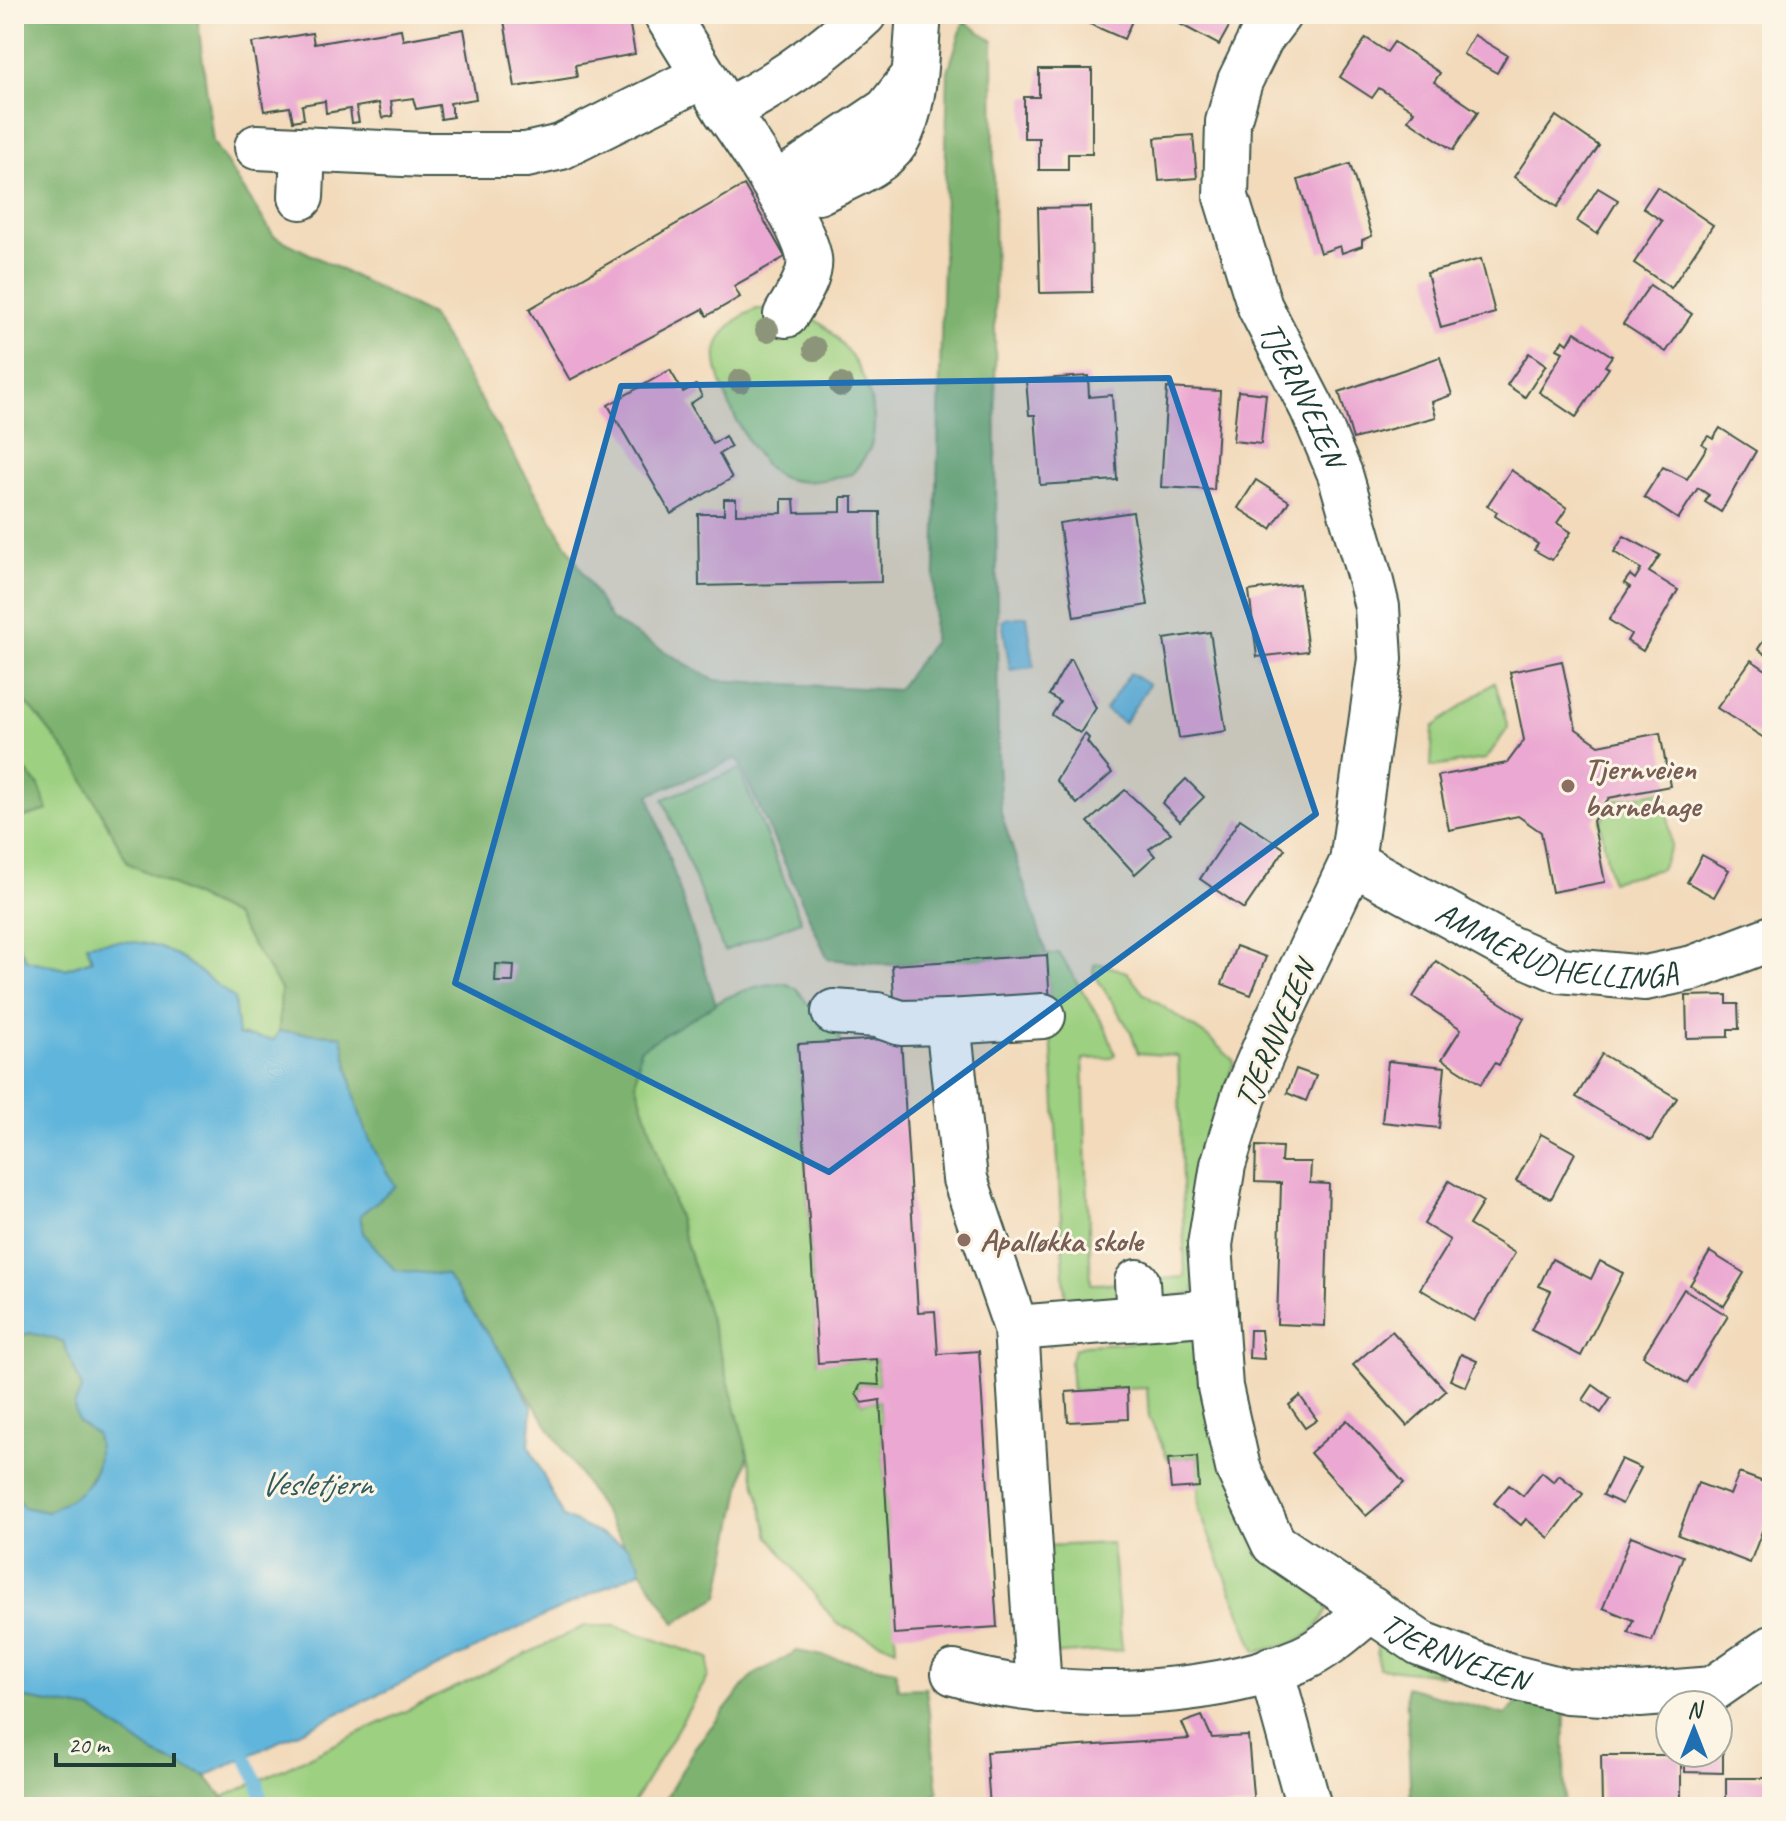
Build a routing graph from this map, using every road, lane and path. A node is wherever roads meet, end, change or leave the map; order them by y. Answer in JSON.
{"nodes":[{"id":1,"x":666,"y":14,"type":"edge"},
{"id":2,"x":864,"y":14,"type":"edge"},
{"id":3,"x":919,"y":14,"type":"edge"},
{"id":4,"x":1279,"y":14,"type":"edge"},
{"id":5,"x":715,"y":93,"type":"junction"},
{"id":6,"x":257,"y":147,"type":"dead end"},
{"id":7,"x":303,"y":150,"type":"junction"},
{"id":8,"x":805,"y":183,"type":"dead end"},
{"id":9,"x":301,"y":197,"type":"dead end"},
{"id":10,"x":786,"y":315,"type":"dead end"},
{"id":11,"x":1352,"y":862,"type":"junction"},
{"id":12,"x":1772,"y":938,"type":"edge"},
{"id":13,"x":834,"y":1012,"type":"dead end"},
{"id":14,"x":1043,"y":1016,"type":"dead end"},
{"id":15,"x":948,"y":1022,"type":"junction"},
{"id":16,"x":1215,"y":1312,"type":"junction"},
{"id":17,"x":1016,"y":1328,"type":"junction"},
{"id":18,"x":1371,"y":1609,"type":"junction"},
{"id":19,"x":1772,"y":1648,"type":"edge"},
{"id":20,"x":1271,"y":1669,"type":"junction"},
{"id":21,"x":954,"y":1673,"type":"dead end"},
{"id":22,"x":1039,"y":1690,"type":"junction"},
{"id":23,"x":1309,"y":1807,"type":"edge"}],
"edges":[{"from":1,"to":5,"type":"street"},
{"from":2,"to":5,"type":"street"},
{"from":3,"to":8,"type":"street"},
{"from":4,"to":11,"type":"street","name":"TJERNVEIEN"},
{"from":5,"to":7,"type":"street"},
{"from":5,"to":10,"type":"street"},
{"from":6,"to":7,"type":"street"},
{"from":7,"to":9,"type":"street"},
{"from":11,"to":12,"type":"street","name":"AMMERUDHELLINGA"},
{"from":11,"to":16,"type":"street","name":"TJERNVEIEN"},
{"from":13,"to":15,"type":"street"},
{"from":14,"to":15,"type":"street"},
{"from":15,"to":17,"type":"street"},
{"from":16,"to":17,"type":"street"},
{"from":16,"to":18,"type":"street","name":"TJERNVEIEN"},
{"from":17,"to":22,"type":"street"},
{"from":18,"to":19,"type":"street","name":"TJERNVEIEN"},
{"from":18,"to":20,"type":"street"},
{"from":20,"to":22,"type":"street"},
{"from":20,"to":23,"type":"street"},
{"from":21,"to":22,"type":"street"}]}
